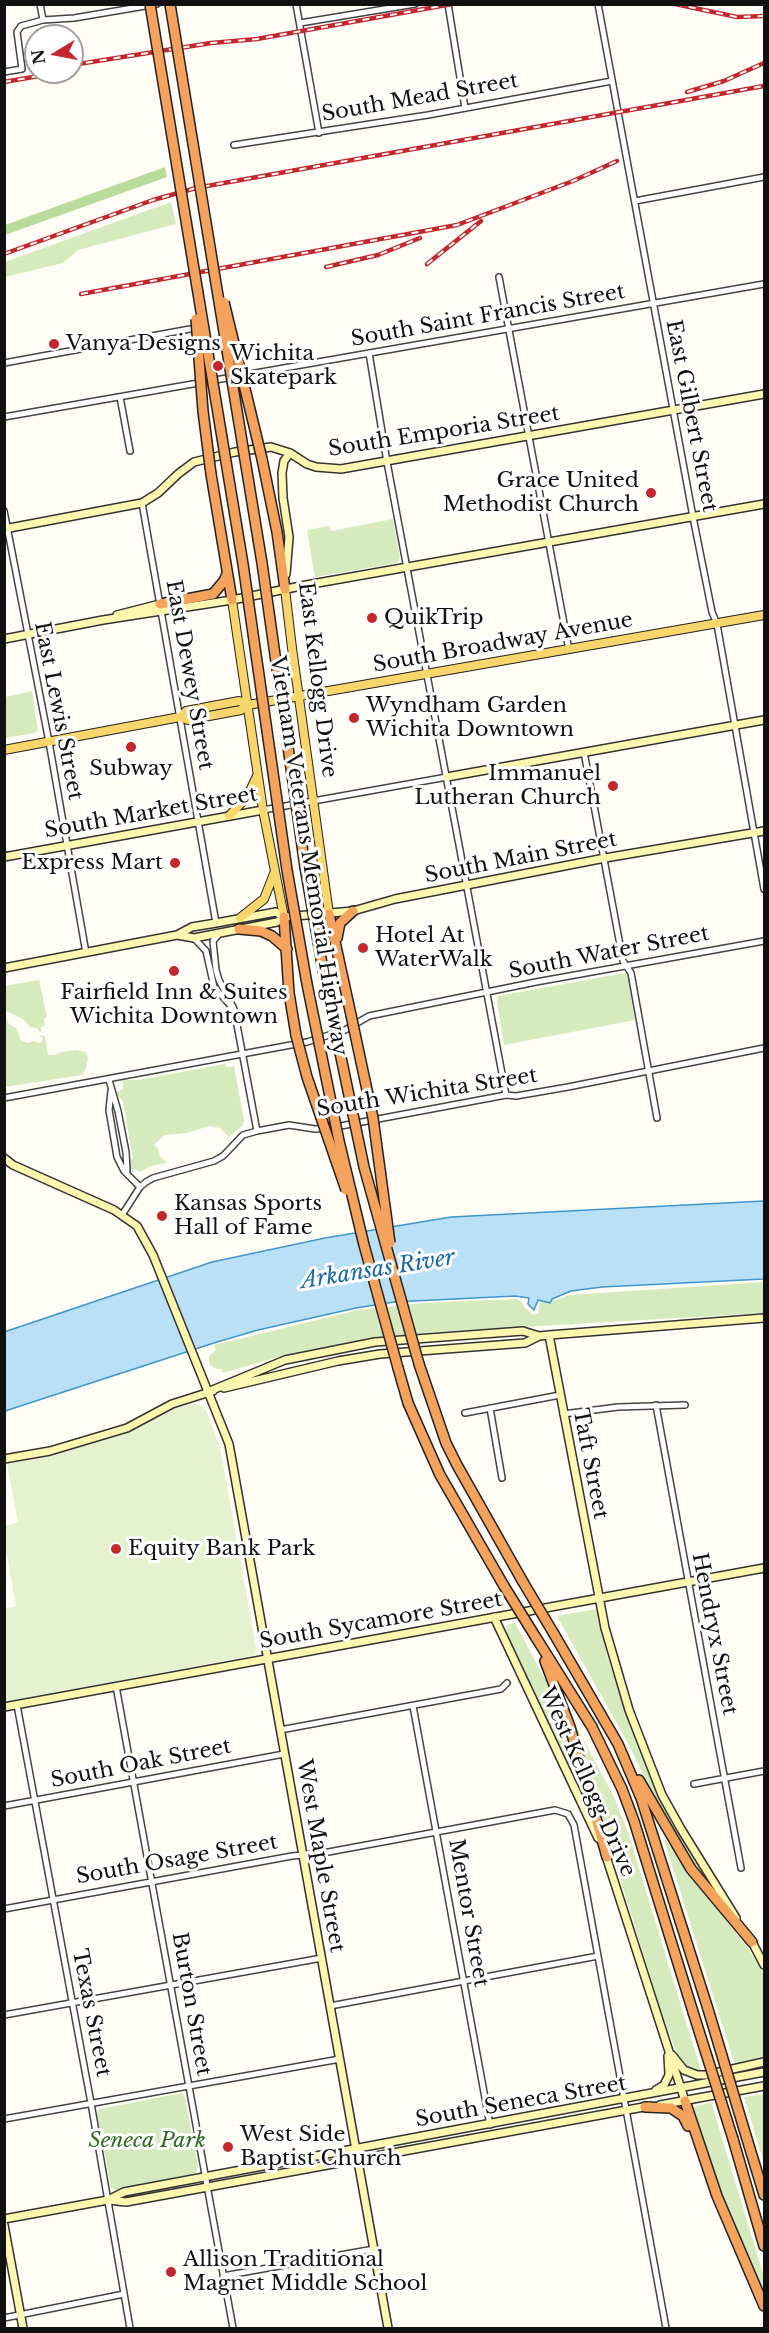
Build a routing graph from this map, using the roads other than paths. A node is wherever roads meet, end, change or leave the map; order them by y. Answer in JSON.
{"nodes":[{"id":1,"x":40,"y":4,"type":"edge"},
{"id":2,"x":150,"y":4,"type":"edge"},
{"id":3,"x":157,"y":4,"type":"edge"},
{"id":4,"x":170,"y":4,"type":"edge"},
{"id":5,"x":296,"y":4,"type":"edge"},
{"id":6,"x":415,"y":4,"type":"edge"},
{"id":7,"x":448,"y":4,"type":"edge"},
{"id":8,"x":598,"y":4,"type":"edge"},
{"id":9,"x":43,"y":21,"type":"junction"},
{"id":10,"x":300,"y":23,"type":"junction"},
{"id":11,"x":4,"y":72,"type":"edge"},
{"id":12,"x":612,"y":81,"type":"junction"},
{"id":13,"x":465,"y":108,"type":"junction"},
{"id":14,"x":319,"y":133,"type":"junction"},
{"id":15,"x":234,"y":146,"type":"dead end"},
{"id":16,"x":765,"y":177,"type":"edge"},
{"id":17,"x":635,"y":201,"type":"junction"},
{"id":18,"x":211,"y":253,"type":"junction"},
{"id":19,"x":190,"y":254,"type":"junction"},
{"id":20,"x":499,"y":277,"type":"dead end"},
{"id":21,"x":765,"y":284,"type":"edge"},
{"id":22,"x":654,"y":303,"type":"junction"},
{"id":23,"x":190,"y":328,"type":"dead end"},
{"id":24,"x":508,"y":329,"type":"junction"},
{"id":25,"x":369,"y":353,"type":"junction"},
{"id":26,"x":4,"y":363,"type":"edge"},
{"id":27,"x":765,"y":394,"type":"edge"},
{"id":28,"x":120,"y":397,"type":"junction"},
{"id":29,"x":673,"y":410,"type":"junction"},
{"id":30,"x":4,"y":417,"type":"edge"},
{"id":31,"x":528,"y":436,"type":"junction"},
{"id":32,"x":130,"y":451,"type":"dead end"},
{"id":33,"x":290,"y":453,"type":"junction"},
{"id":34,"x":387,"y":462,"type":"junction"},
{"id":35,"x":142,"y":503,"type":"junction"},
{"id":36,"x":765,"y":504,"type":"edge"},
{"id":37,"x":4,"y":511,"type":"edge"},
{"id":38,"x":693,"y":517,"type":"junction"},
{"id":39,"x":6,"y":529,"type":"edge"},
{"id":40,"x":547,"y":543,"type":"junction"},
{"id":41,"x":407,"y":567,"type":"junction"},
{"id":42,"x":227,"y":571,"type":"junction"},
{"id":43,"x":285,"y":589,"type":"junction"},
{"id":44,"x":232,"y":600,"type":"junction"},
{"id":45,"x":160,"y":608,"type":"junction"},
{"id":46,"x":765,"y":615,"type":"edge"},
{"id":47,"x":717,"y":624,"type":"junction"},
{"id":48,"x":27,"y":635,"type":"junction"},
{"id":49,"x":4,"y":639,"type":"edge"},
{"id":50,"x":569,"y":650,"type":"junction"},
{"id":51,"x":429,"y":675,"type":"junction"},
{"id":52,"x":298,"y":697,"type":"junction"},
{"id":53,"x":248,"y":705,"type":"junction"},
{"id":54,"x":180,"y":717,"type":"junction"},
{"id":55,"x":765,"y":720,"type":"edge"},
{"id":56,"x":735,"y":725,"type":"junction"},
{"id":57,"x":49,"y":742,"type":"junction"},
{"id":58,"x":4,"y":750,"type":"edge"},
{"id":59,"x":584,"y":752,"type":"junction"},
{"id":60,"x":258,"y":772,"type":"junction"},
{"id":61,"x":447,"y":777,"type":"junction"},
{"id":62,"x":314,"y":801,"type":"junction"},
{"id":63,"x":263,"y":810,"type":"junction"},
{"id":64,"x":229,"y":816,"type":"junction"},
{"id":65,"x":199,"y":821,"type":"junction"},
{"id":66,"x":765,"y":831,"type":"edge"},
{"id":67,"x":754,"y":832,"type":"junction"},
{"id":68,"x":66,"y":845,"type":"junction"},
{"id":69,"x":4,"y":856,"type":"edge"},
{"id":70,"x":605,"y":858,"type":"junction"},
{"id":71,"x":276,"y":870,"type":"junction"},
{"id":72,"x":467,"y":885,"type":"junction"},
{"id":73,"x":765,"y":889,"type":"edge"},
{"id":74,"x":353,"y":911,"type":"junction"},
{"id":75,"x":329,"y":914,"type":"junction"},
{"id":76,"x":284,"y":916,"type":"junction"},
{"id":77,"x":240,"y":918,"type":"junction"},
{"id":78,"x":216,"y":922,"type":"junction"},
{"id":79,"x":239,"y":929,"type":"junction"},
{"id":80,"x":220,"y":933,"type":"junction"},
{"id":81,"x":177,"y":935,"type":"junction"},
{"id":82,"x":194,"y":938,"type":"junction"},
{"id":83,"x":765,"y":941,"type":"edge"},
{"id":84,"x":336,"y":946,"type":"junction"},
{"id":85,"x":286,"y":950,"type":"junction"},
{"id":86,"x":86,"y":953,"type":"junction"},
{"id":87,"x":627,"y":966,"type":"junction"},
{"id":88,"x":4,"y":968,"type":"edge"},
{"id":89,"x":488,"y":992,"type":"junction"},
{"id":90,"x":234,"y":1009,"type":"junction"},
{"id":91,"x":765,"y":1048,"type":"edge"},
{"id":92,"x":242,"y":1056,"type":"junction"},
{"id":93,"x":648,"y":1072,"type":"junction"},
{"id":94,"x":109,"y":1080,"type":"junction"},
{"id":95,"x":111,"y":1091,"type":"junction"},
{"id":96,"x":506,"y":1095,"type":"junction"},
{"id":97,"x":4,"y":1098,"type":"edge"},
{"id":98,"x":657,"y":1118,"type":"dead end"},
{"id":99,"x":256,"y":1131,"type":"junction"},
{"id":100,"x":4,"y":1158,"type":"edge"},
{"id":101,"x":127,"y":1173,"type":"junction"},
{"id":102,"x":140,"y":1187,"type":"junction"},
{"id":103,"x":122,"y":1215,"type":"junction"},
{"id":104,"x":364,"y":1245,"type":"junction"},
{"id":105,"x":394,"y":1275,"type":"junction"},
{"id":106,"x":765,"y":1318,"type":"edge"},
{"id":107,"x":549,"y":1335,"type":"junction"},
{"id":108,"x":539,"y":1336,"type":"junction"},
{"id":109,"x":210,"y":1391,"type":"junction"},
{"id":110,"x":560,"y":1395,"type":"junction"},
{"id":111,"x":656,"y":1405,"type":"junction"},
{"id":112,"x":685,"y":1405,"type":"dead end"},
{"id":113,"x":490,"y":1408,"type":"junction"},
{"id":114,"x":465,"y":1413,"type":"dead end"},
{"id":115,"x":563,"y":1414,"type":"junction"},
{"id":116,"x":4,"y":1459,"type":"edge"},
{"id":117,"x":502,"y":1478,"type":"dead end"},
{"id":118,"x":765,"y":1568,"type":"edge"},
{"id":119,"x":688,"y":1582,"type":"junction"},
{"id":120,"x":600,"y":1598,"type":"junction"},
{"id":121,"x":494,"y":1617,"type":"junction"},
{"id":122,"x":535,"y":1636,"type":"junction"},
{"id":123,"x":267,"y":1659,"type":"junction"},
{"id":124,"x":507,"y":1683,"type":"dead end"},
{"id":125,"x":116,"y":1686,"type":"junction"},
{"id":126,"x":17,"y":1705,"type":"junction"},
{"id":127,"x":413,"y":1706,"type":"junction"},
{"id":128,"x":4,"y":1707,"type":"edge"},
{"id":129,"x":280,"y":1730,"type":"junction"},
{"id":130,"x":618,"y":1744,"type":"junction"},
{"id":131,"x":284,"y":1754,"type":"junction"},
{"id":132,"x":765,"y":1771,"type":"edge"},
{"id":133,"x":725,"y":1779,"type":"junction"},
{"id":134,"x":134,"y":1781,"type":"junction"},
{"id":135,"x":694,"y":1784,"type":"dead end"},
{"id":136,"x":34,"y":1801,"type":"junction"},
{"id":137,"x":4,"y":1806,"type":"edge"},
{"id":138,"x":437,"y":1832,"type":"junction"},
{"id":139,"x":304,"y":1855,"type":"junction"},
{"id":140,"x":607,"y":1857,"type":"junction"},
{"id":141,"x":741,"y":1868,"type":"dead end"},
{"id":142,"x":153,"y":1882,"type":"junction"},
{"id":143,"x":53,"y":1900,"type":"junction"},
{"id":144,"x":4,"y":1909,"type":"edge"},
{"id":145,"x":752,"y":1942,"type":"junction"},
{"id":146,"x":598,"y":1956,"type":"junction"},
{"id":147,"x":322,"y":1958,"type":"junction"},
{"id":148,"x":765,"y":1965,"type":"edge"},
{"id":149,"x":463,"y":1981,"type":"junction"},
{"id":150,"x":171,"y":1985,"type":"junction"},
{"id":151,"x":72,"y":2003,"type":"junction"},
{"id":152,"x":330,"y":2006,"type":"junction"},
{"id":153,"x":4,"y":2015,"type":"edge"},
{"id":154,"x":668,"y":2048,"type":"junction"},
{"id":155,"x":340,"y":2059,"type":"junction"},
{"id":156,"x":765,"y":2062,"type":"edge"},
{"id":157,"x":765,"y":2072,"type":"edge"},
{"id":158,"x":189,"y":2085,"type":"junction"},
{"id":159,"x":765,"y":2086,"type":"edge"},
{"id":160,"x":681,"y":2088,"type":"junction"},
{"id":161,"x":624,"y":2100,"type":"junction"},
{"id":162,"x":685,"y":2101,"type":"junction"},
{"id":163,"x":91,"y":2103,"type":"junction"},
{"id":164,"x":645,"y":2107,"type":"junction"},
{"id":165,"x":626,"y":2110,"type":"junction"},
{"id":166,"x":4,"y":2119,"type":"edge"},
{"id":167,"x":490,"y":2125,"type":"junction"},
{"id":168,"x":356,"y":2149,"type":"junction"},
{"id":169,"x":701,"y":2153,"type":"junction"},
{"id":170,"x":358,"y":2159,"type":"junction"},
{"id":171,"x":206,"y":2177,"type":"junction"},
{"id":172,"x":208,"y":2188,"type":"junction"},
{"id":173,"x":765,"y":2195,"type":"edge"},
{"id":174,"x":108,"y":2200,"type":"junction"},
{"id":175,"x":4,"y":2219,"type":"edge"},
{"id":176,"x":4,"y":2224,"type":"edge"},
{"id":177,"x":765,"y":2246,"type":"edge"},
{"id":178,"x":374,"y":2249,"type":"junction"},
{"id":179,"x":223,"y":2276,"type":"junction"},
{"id":180,"x":124,"y":2294,"type":"junction"},
{"id":181,"x":765,"y":2306,"type":"edge"},
{"id":182,"x":21,"y":2314,"type":"junction"},
{"id":183,"x":4,"y":2318,"type":"edge"},
{"id":184,"x":23,"y":2328,"type":"edge"},
{"id":185,"x":130,"y":2328,"type":"edge"},
{"id":186,"x":233,"y":2328,"type":"edge"},
{"id":187,"x":388,"y":2328,"type":"edge"},
{"id":188,"x":666,"y":2328,"type":"edge"}],
"edges":[{"from":1,"to":9,"type":"street"},
{"from":2,"to":19,"type":"highway","name":"Vietnam Veterans Memorial Highway","bridge":true},
{"from":3,"to":9,"type":"street"},
{"from":4,"to":18,"type":"highway","name":"Vietnam Veterans Memorial Highway","bridge":true},
{"from":5,"to":10,"type":"street"},
{"from":6,"to":10,"type":"street"},
{"from":7,"to":13,"type":"street"},
{"from":8,"to":12,"type":"street","name":"East Gilbert Street"},
{"from":9,"to":11,"type":"street"},
{"from":10,"to":14,"type":"street"},
{"from":12,"to":13,"type":"street","name":"South Mead Street"},
{"from":12,"to":17,"type":"street","name":"East Gilbert Street"},
{"from":13,"to":14,"type":"street","name":"South Mead Street"},
{"from":14,"to":15,"type":"street","name":"South Mead Street"},
{"from":16,"to":17,"type":"street"},
{"from":17,"to":22,"type":"street","name":"East Gilbert Street"},
{"from":18,"to":43,"type":"highway","bridge":true},
{"from":18,"to":105,"type":"highway","name":"Vietnam Veterans Memorial Highway","bridge":true},
{"from":19,"to":42,"type":"highway","bridge":true},
{"from":19,"to":104,"type":"highway","name":"Vietnam Veterans Memorial Highway","bridge":true},
{"from":20,"to":24,"type":"street"},
{"from":21,"to":22,"type":"street","name":"South Saint Francis Street"},
{"from":22,"to":24,"type":"street","name":"South Saint Francis Street"},
{"from":22,"to":29,"type":"street","name":"East Gilbert Street"},
{"from":23,"to":26,"type":"street"},
{"from":24,"to":25,"type":"street","name":"South Saint Francis Street"},
{"from":24,"to":31,"type":"street"},
{"from":25,"to":28,"type":"street","name":"South Saint Francis Street"},
{"from":25,"to":34,"type":"street"},
{"from":27,"to":29,"type":"street","name":"South Emporia Street"},
{"from":28,"to":30,"type":"street","name":"South Saint Francis Street"},
{"from":28,"to":32,"type":"street"},
{"from":29,"to":31,"type":"street","name":"South Emporia Street"},
{"from":29,"to":38,"type":"street","name":"East Gilbert Street"},
{"from":31,"to":34,"type":"street","name":"South Emporia Street"},
{"from":31,"to":40,"type":"street"},
{"from":33,"to":34,"type":"street","name":"South Emporia Street"},
{"from":33,"to":35,"type":"street","name":"South Emporia Street"},
{"from":33,"to":43,"type":"street","name":"East Kellogg Drive"},
{"from":34,"to":41,"type":"street"},
{"from":35,"to":39,"type":"street","name":"South Emporia Street"},
{"from":35,"to":45,"type":"street","name":"East Dewey Street"},
{"from":36,"to":38,"type":"street"},
{"from":37,"to":39,"type":"street","name":"East Lewis Street"},
{"from":38,"to":40,"type":"street"},
{"from":38,"to":47,"type":"street","name":"East Gilbert Street"},
{"from":39,"to":48,"type":"street","name":"East Lewis Street"},
{"from":40,"to":41,"type":"street"},
{"from":40,"to":50,"type":"street"},
{"from":41,"to":43,"type":"street"},
{"from":41,"to":51,"type":"street"},
{"from":42,"to":44,"type":"highway"},
{"from":42,"to":45,"type":"highway"},
{"from":43,"to":44,"type":"street"},
{"from":43,"to":52,"type":"main road","name":"East Kellogg Drive"},
{"from":44,"to":45,"type":"street"},
{"from":44,"to":53,"type":"main road"},
{"from":45,"to":48,"type":"street"},
{"from":45,"to":54,"type":"street","name":"East Dewey Street"},
{"from":46,"to":47,"type":"main road","name":"South Broadway Avenue"},
{"from":47,"to":50,"type":"main road","name":"South Broadway Avenue"},
{"from":47,"to":56,"type":"street","name":"East Gilbert Street"},
{"from":48,"to":49,"type":"street"},
{"from":48,"to":57,"type":"street","name":"East Lewis Street"},
{"from":50,"to":51,"type":"main road","name":"South Broadway Avenue"},
{"from":51,"to":52,"type":"main road","name":"South Broadway Avenue"},
{"from":51,"to":61,"type":"street"},
{"from":52,"to":53,"type":"main road","name":"South Broadway Avenue"},
{"from":52,"to":62,"type":"main road","name":"East Kellogg Drive"},
{"from":53,"to":54,"type":"main road","name":"South Broadway Avenue"},
{"from":53,"to":60,"type":"main road"},
{"from":54,"to":57,"type":"main road","name":"South Broadway Avenue"},
{"from":54,"to":65,"type":"street","name":"East Dewey Street"},
{"from":55,"to":56,"type":"street","name":"South Market Street"},
{"from":56,"to":59,"type":"street","name":"South Market Street"},
{"from":56,"to":67,"type":"street","name":"East Gilbert Street"},
{"from":57,"to":58,"type":"main road","name":"South Broadway Avenue"},
{"from":57,"to":68,"type":"street","name":"East Lewis Street"},
{"from":59,"to":61,"type":"street","name":"South Market Street"},
{"from":59,"to":70,"type":"street"},
{"from":60,"to":63,"type":"main road"},
{"from":60,"to":64,"type":"main road"},
{"from":61,"to":62,"type":"street","name":"South Market Street"},
{"from":61,"to":72,"type":"street"},
{"from":62,"to":63,"type":"street","name":"South Market Street"},
{"from":62,"to":75,"type":"main road","name":"East Kellogg Drive"},
{"from":63,"to":64,"type":"street","name":"South Market Street"},
{"from":63,"to":71,"type":"main road"},
{"from":64,"to":65,"type":"street","name":"South Market Street"},
{"from":65,"to":68,"type":"street","name":"South Market Street"},
{"from":65,"to":78,"type":"street","name":"East Dewey Street"},
{"from":66,"to":67,"type":"street","name":"South Main Street"},
{"from":67,"to":70,"type":"street","name":"South Main Street"},
{"from":67,"to":73,"type":"street","name":"East Gilbert Street"},
{"from":68,"to":69,"type":"street","name":"South Market Street"},
{"from":68,"to":86,"type":"street","name":"East Lewis Street"},
{"from":70,"to":72,"type":"street","name":"South Main Street"},
{"from":70,"to":87,"type":"street"},
{"from":71,"to":76,"type":"main road"},
{"from":71,"to":77,"type":"main road"},
{"from":72,"to":74,"type":"street","name":"South Main Street"},
{"from":72,"to":89,"type":"street"},
{"from":74,"to":75,"type":"street","name":"South Main Street"},
{"from":74,"to":84,"type":"highway"},
{"from":75,"to":76,"type":"street","name":"South Main Street"},
{"from":75,"to":84,"type":"highway"},
{"from":76,"to":77,"type":"street","name":"South Main Street"},
{"from":76,"to":79,"type":"street","name":"South Main Street"},
{"from":76,"to":85,"type":"highway"},
{"from":77,"to":78,"type":"street","name":"South Main Street"},
{"from":78,"to":81,"type":"street","name":"South Main Street"},
{"from":79,"to":80,"type":"street","name":"South Main Street"},
{"from":79,"to":85,"type":"highway"},
{"from":80,"to":82,"type":"street","name":"South Main Street"},
{"from":80,"to":90,"type":"street"},
{"from":81,"to":82,"type":"street","name":"South Main Street"},
{"from":81,"to":86,"type":"street","name":"South Main Street"},
{"from":82,"to":90,"type":"street"},
{"from":83,"to":87,"type":"street","name":"South Water Street"},
{"from":84,"to":105,"type":"highway","bridge":true},
{"from":85,"to":104,"type":"highway","bridge":true},
{"from":86,"to":88,"type":"street","name":"South Main Street"},
{"from":87,"to":89,"type":"street","name":"South Water Street"},
{"from":87,"to":93,"type":"street"},
{"from":89,"to":92,"type":"street","name":"South Water Street"},
{"from":89,"to":96,"type":"street"},
{"from":90,"to":92,"type":"street"},
{"from":91,"to":93,"type":"street","name":"South Wichita Street"},
{"from":92,"to":94,"type":"street","name":"South Water Street"},
{"from":92,"to":99,"type":"street"},
{"from":93,"to":96,"type":"street","name":"South Wichita Street"},
{"from":93,"to":98,"type":"street"},
{"from":94,"to":95,"type":"street"},
{"from":94,"to":97,"type":"street","name":"South Water Street"},
{"from":95,"to":101,"type":"street"},
{"from":95,"to":101,"type":"street"},
{"from":96,"to":99,"type":"street","name":"South Wichita Street"},
{"from":99,"to":102,"type":"street","name":"South Wichita Street"},
{"from":100,"to":103,"type":"street"},
{"from":101,"to":102,"type":"street"},
{"from":102,"to":103,"type":"street"},
{"from":103,"to":109,"type":"street","name":"West Maple Street"},
{"from":104,"to":122,"type":"highway","name":"Vietnam Veterans Memorial Highway","bridge":true},
{"from":105,"to":130,"type":"highway","name":"Vietnam Veterans Memorial Highway","bridge":true},
{"from":106,"to":107,"type":"street"},
{"from":107,"to":108,"type":"street"},
{"from":107,"to":110,"type":"street","name":"Taft Street"},
{"from":108,"to":109,"type":"street"},
{"from":108,"to":109,"type":"street"},
{"from":109,"to":116,"type":"street"},
{"from":109,"to":123,"type":"street","name":"West Maple Street"},
{"from":110,"to":113,"type":"street"},
{"from":110,"to":115,"type":"street","name":"Taft Street"},
{"from":111,"to":112,"type":"street"},
{"from":111,"to":115,"type":"street"},
{"from":111,"to":119,"type":"street","name":"Hendryx Street"},
{"from":113,"to":114,"type":"street"},
{"from":113,"to":117,"type":"street"},
{"from":115,"to":120,"type":"street","name":"Taft Street"},
{"from":118,"to":119,"type":"street","name":"South Sycamore Street"},
{"from":119,"to":120,"type":"street","name":"South Sycamore Street"},
{"from":119,"to":133,"type":"street","name":"Hendryx Street"},
{"from":120,"to":121,"type":"street","name":"South Sycamore Street"},
{"from":120,"to":145,"type":"street"},
{"from":121,"to":123,"type":"street","name":"South Sycamore Street"},
{"from":121,"to":140,"type":"street","name":"West Kellogg Drive"},
{"from":122,"to":140,"type":"highway"},
{"from":122,"to":177,"type":"highway","name":"Vietnam Veterans Memorial Highway","bridge":true},
{"from":123,"to":125,"type":"street","name":"South Sycamore Street"},
{"from":123,"to":129,"type":"street","name":"West Maple Street"},
{"from":124,"to":127,"type":"street"},
{"from":125,"to":126,"type":"street","name":"South Sycamore Street"},
{"from":125,"to":134,"type":"street","name":"Burton Street"},
{"from":126,"to":128,"type":"street","name":"South Sycamore Street"},
{"from":126,"to":136,"type":"street","name":"Texas Street"},
{"from":127,"to":129,"type":"street"},
{"from":127,"to":138,"type":"street","name":"Mentor Street"},
{"from":129,"to":131,"type":"street","name":"West Maple Street"},
{"from":130,"to":145,"type":"highway"},
{"from":130,"to":173,"type":"highway","name":"Vietnam Veterans Memorial Highway","bridge":true},
{"from":131,"to":134,"type":"street","name":"South Oak Street"},
{"from":131,"to":139,"type":"street","name":"West Maple Street"},
{"from":132,"to":133,"type":"street"},
{"from":133,"to":135,"type":"street"},
{"from":133,"to":141,"type":"street","name":"Hendryx Street"},
{"from":134,"to":136,"type":"street","name":"South Oak Street"},
{"from":134,"to":142,"type":"street","name":"Burton Street"},
{"from":136,"to":137,"type":"street","name":"South Oak Street"},
{"from":136,"to":143,"type":"street","name":"Texas Street"},
{"from":138,"to":139,"type":"street","name":"South Osage Street"},
{"from":138,"to":146,"type":"street","name":"South Osage Street"},
{"from":138,"to":149,"type":"street","name":"Mentor Street"},
{"from":139,"to":142,"type":"street","name":"South Osage Street"},
{"from":139,"to":147,"type":"street","name":"West Maple Street"},
{"from":140,"to":154,"type":"street","name":"West Kellogg Drive"},
{"from":142,"to":143,"type":"street","name":"South Osage Street"},
{"from":142,"to":150,"type":"street","name":"Burton Street"},
{"from":143,"to":144,"type":"street","name":"South Osage Street"},
{"from":143,"to":151,"type":"street","name":"Texas Street"},
{"from":145,"to":148,"type":"street"},
{"from":146,"to":149,"type":"street"},
{"from":146,"to":161,"type":"street"},
{"from":147,"to":150,"type":"street"},
{"from":147,"to":152,"type":"street","name":"West Maple Street"},
{"from":149,"to":152,"type":"street"},
{"from":149,"to":167,"type":"street","name":"Mentor Street"},
{"from":150,"to":151,"type":"street"},
{"from":150,"to":158,"type":"street","name":"Burton Street"},
{"from":151,"to":153,"type":"street"},
{"from":151,"to":163,"type":"street","name":"Texas Street"},
{"from":152,"to":155,"type":"street","name":"West Maple Street"},
{"from":154,"to":156,"type":"street"},
{"from":154,"to":160,"type":"street","name":"West Kellogg Drive"},
{"from":154,"to":161,"type":"street"},
{"from":155,"to":158,"type":"street"},
{"from":155,"to":168,"type":"street","name":"West Maple Street"},
{"from":157,"to":160,"type":"street","name":"South Seneca Street"},
{"from":158,"to":163,"type":"street"},
{"from":158,"to":171,"type":"street","name":"Burton Street"},
{"from":159,"to":162,"type":"street","name":"South Seneca Street"},
{"from":160,"to":161,"type":"street","name":"South Seneca Street"},
{"from":160,"to":162,"type":"street","name":"West Kellogg Drive"},
{"from":161,"to":165,"type":"street"},
{"from":161,"to":167,"type":"street","name":"South Seneca Street"},
{"from":162,"to":164,"type":"street","name":"South Seneca Street"},
{"from":162,"to":169,"type":"highway"},
{"from":163,"to":166,"type":"street"},
{"from":163,"to":174,"type":"street","name":"Texas Street"},
{"from":164,"to":165,"type":"street","name":"South Seneca Street"},
{"from":164,"to":169,"type":"highway"},
{"from":165,"to":170,"type":"street","name":"South Seneca Street"},
{"from":165,"to":188,"type":"street"},
{"from":167,"to":168,"type":"street","name":"South Seneca Street"},
{"from":168,"to":170,"type":"street","name":"West Maple Street"},
{"from":168,"to":171,"type":"street","name":"South Seneca Street"},
{"from":169,"to":181,"type":"highway"},
{"from":170,"to":172,"type":"street","name":"South Seneca Street"},
{"from":170,"to":178,"type":"street","name":"West Maple Street"},
{"from":171,"to":172,"type":"street","name":"Burton Street"},
{"from":171,"to":174,"type":"street","name":"South Seneca Street"},
{"from":172,"to":174,"type":"street","name":"South Seneca Street"},
{"from":172,"to":179,"type":"street","name":"Burton Street"},
{"from":174,"to":175,"type":"street","name":"South Seneca Street"},
{"from":174,"to":180,"type":"street","name":"Texas Street"},
{"from":176,"to":182,"type":"street"},
{"from":178,"to":179,"type":"street"},
{"from":178,"to":187,"type":"street","name":"West Maple Street"},
{"from":179,"to":186,"type":"street","name":"Burton Street"},
{"from":180,"to":182,"type":"street"},
{"from":180,"to":185,"type":"street","name":"Texas Street"},
{"from":182,"to":183,"type":"street"},
{"from":182,"to":184,"type":"street"}]}
